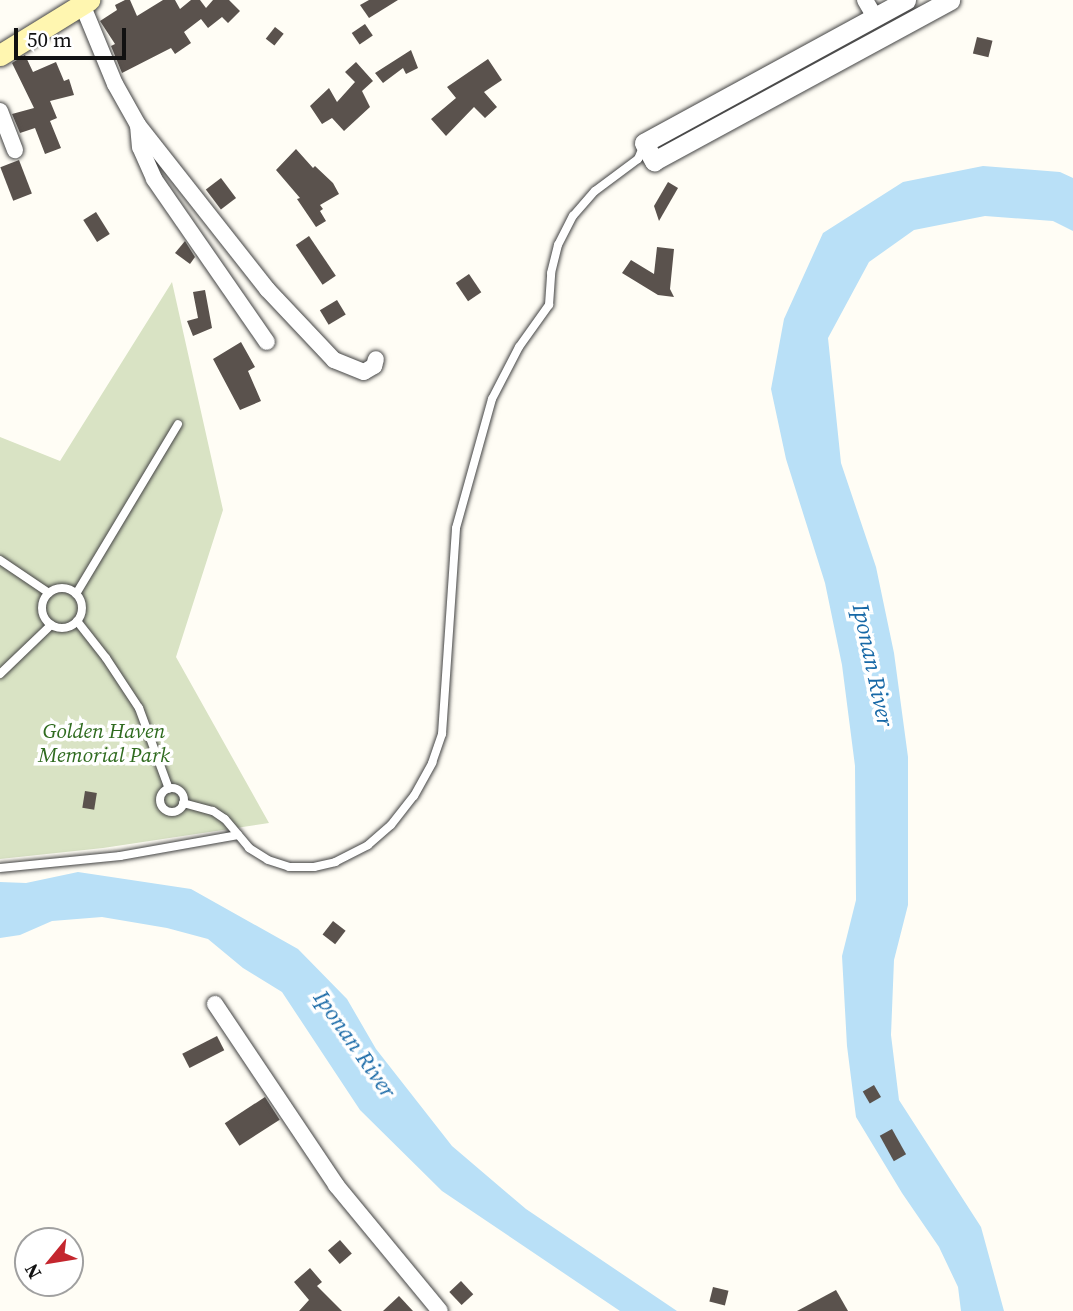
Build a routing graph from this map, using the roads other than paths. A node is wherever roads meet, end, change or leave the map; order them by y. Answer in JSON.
{"nodes":[{"id":1,"x":906,"y":0,"type":"edge"},
{"id":2,"x":950,"y":0,"type":"edge"},
{"id":3,"x":85,"y":2,"type":"edge"},
{"id":4,"x":870,"y":8,"type":"edge"},
{"id":5,"x":0,"y":55,"type":"edge"},
{"id":6,"x":0,"y":111,"type":"edge"},
{"id":7,"x":138,"y":125,"type":"junction"},
{"id":8,"x":15,"y":150,"type":"dead end"},
{"id":9,"x":645,"y":154,"type":"junction"},
{"id":10,"x":267,"y":342,"type":"dead end"},
{"id":11,"x":376,"y":359,"type":"dead end"},
{"id":12,"x":178,"y":424,"type":"dead end"},
{"id":13,"x":0,"y":561,"type":"edge"},
{"id":14,"x":48,"y":593,"type":"junction"},
{"id":15,"x":76,"y":594,"type":"junction"},
{"id":16,"x":77,"y":621,"type":"junction"},
{"id":17,"x":51,"y":625,"type":"junction"},
{"id":18,"x":0,"y":674,"type":"edge"},
{"id":19,"x":169,"y":789,"type":"junction"},
{"id":20,"x":183,"y":803,"type":"junction"},
{"id":21,"x":238,"y":835,"type":"junction"},
{"id":22,"x":0,"y":868,"type":"edge"},
{"id":23,"x":215,"y":1004,"type":"dead end"},
{"id":24,"x":440,"y":1311,"type":"edge"}],
"edges":[{"from":1,"to":4,"type":"street"},
{"from":2,"to":9,"type":"street"},
{"from":3,"to":5,"type":"main road"},
{"from":3,"to":7,"type":"street"},
{"from":4,"to":9,"type":"street"},
{"from":6,"to":8,"type":"street"},
{"from":7,"to":10,"type":"street"},
{"from":7,"to":11,"type":"street"},
{"from":9,"to":21,"type":"lane"},
{"from":12,"to":15,"type":"lane"},
{"from":13,"to":14,"type":"lane"},
{"from":14,"to":15,"type":"lane"},
{"from":14,"to":17,"type":"lane"},
{"from":15,"to":16,"type":"lane"},
{"from":16,"to":17,"type":"lane"},
{"from":16,"to":19,"type":"lane"},
{"from":17,"to":18,"type":"lane"},
{"from":19,"to":20,"type":"lane"},
{"from":19,"to":20,"type":"lane"},
{"from":20,"to":21,"type":"lane"},
{"from":21,"to":22,"type":"lane"},
{"from":23,"to":24,"type":"street"}]}
